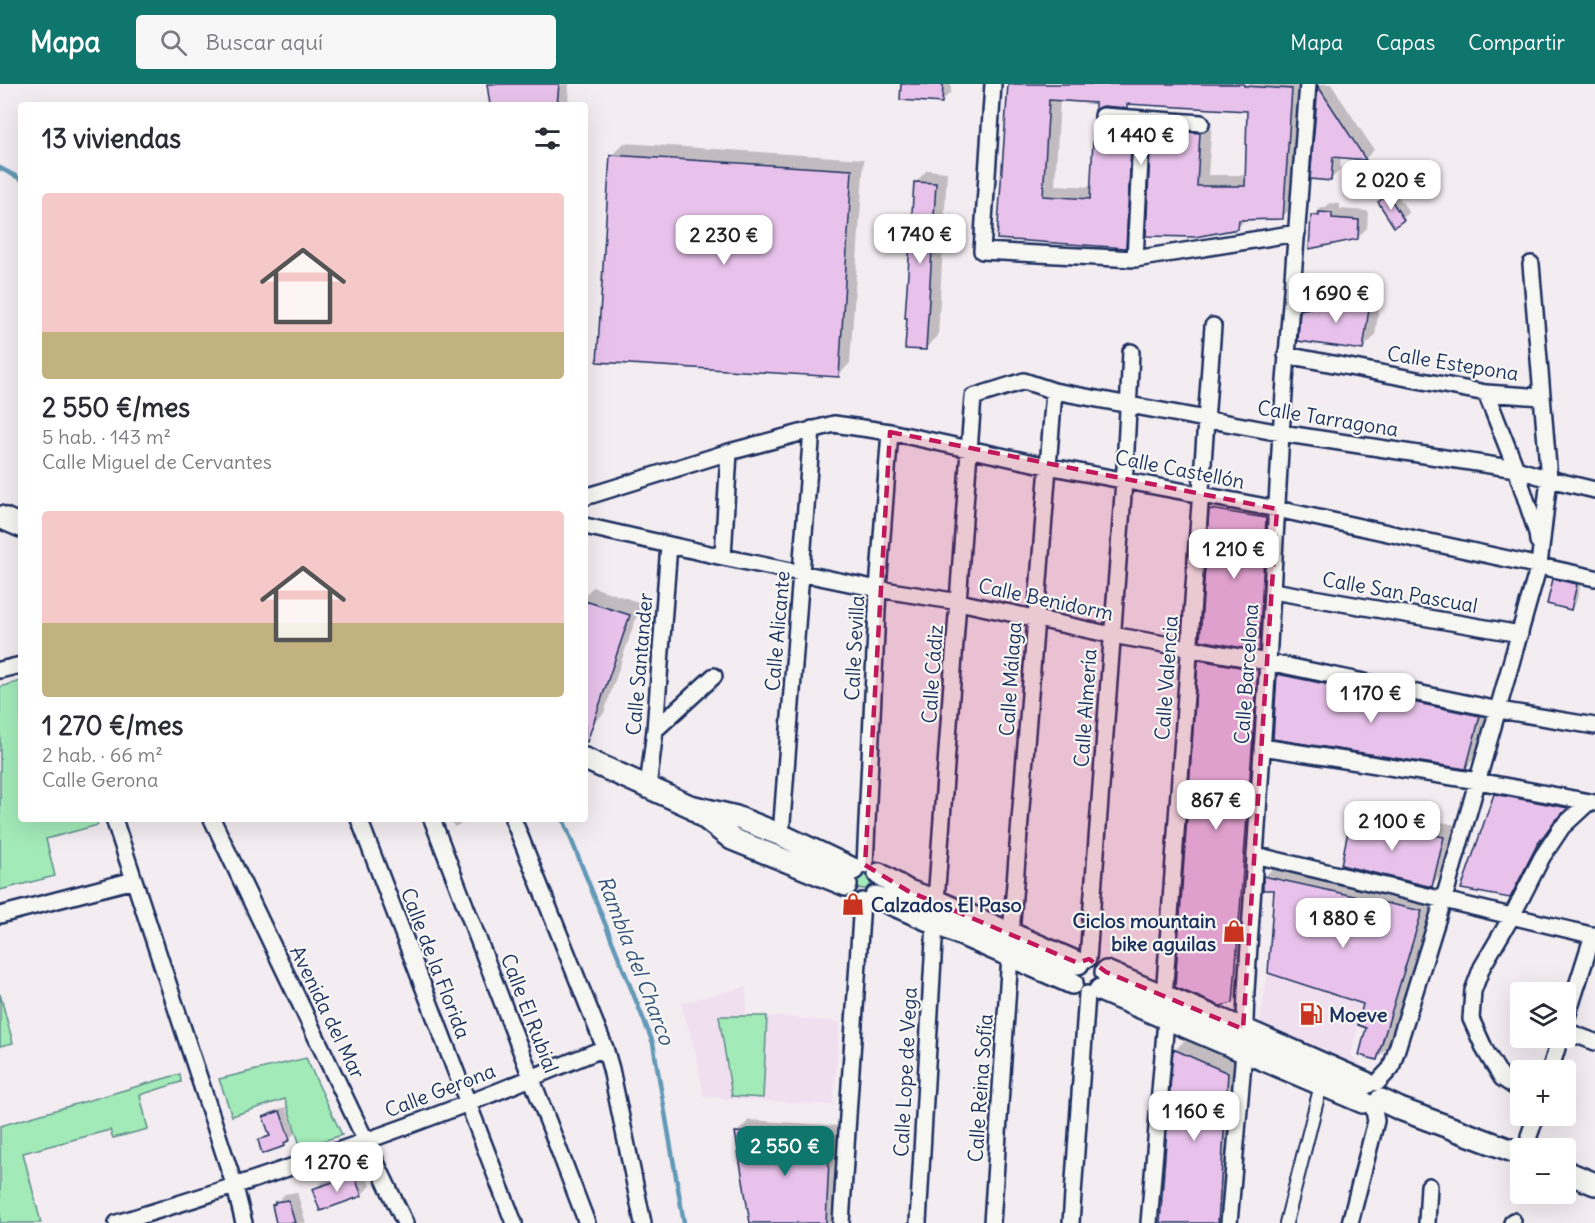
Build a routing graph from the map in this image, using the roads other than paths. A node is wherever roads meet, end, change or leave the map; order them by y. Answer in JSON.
{"nodes":[{"id":1,"x":993,"y":84,"type":"edge"},
{"id":2,"x":1308,"y":84,"type":"edge"},
{"id":3,"x":1103,"y":116,"type":"dead end"},
{"id":4,"x":1142,"y":120,"type":"junction"},
{"id":5,"x":1201,"y":123,"type":"dead end"},
{"id":6,"x":1297,"y":233,"type":"junction"},
{"id":7,"x":1135,"y":259,"type":"junction"},
{"id":8,"x":1531,"y":264,"type":"dead end"},
{"id":9,"x":1213,"y":326,"type":"dead end"},
{"id":10,"x":1131,"y":352,"type":"dead end"},
{"id":11,"x":1286,"y":355,"type":"junction"},
{"id":12,"x":1054,"y":391,"type":"junction"},
{"id":13,"x":1486,"y":393,"type":"junction"},
{"id":14,"x":1542,"y":397,"type":"junction"},
{"id":15,"x":1129,"y":404,"type":"junction"},
{"id":16,"x":1205,"y":417,"type":"junction"},
{"id":17,"x":812,"y":429,"type":"junction"},
{"id":18,"x":890,"y":432,"type":"junction"},
{"id":19,"x":1281,"y":433,"type":"junction"},
{"id":20,"x":970,"y":450,"type":"junction"},
{"id":21,"x":729,"y":452,"type":"junction"},
{"id":22,"x":1047,"y":466,"type":"junction"},
{"id":23,"x":1516,"y":469,"type":"junction"},
{"id":24,"x":1549,"y":479,"type":"junction"},
{"id":25,"x":1124,"y":480,"type":"junction"},
{"id":26,"x":1595,"y":490,"type":"edge"},
{"id":27,"x":588,"y":496,"type":"edge"},
{"id":28,"x":1200,"y":496,"type":"junction"},
{"id":29,"x":1277,"y":508,"type":"junction"},
{"id":30,"x":0,"y":517,"type":"edge"},
{"id":31,"x":18,"y":525,"type":"edge"},
{"id":32,"x":588,"y":527,"type":"edge"},
{"id":33,"x":669,"y":545,"type":"junction"},
{"id":34,"x":723,"y":557,"type":"junction"},
{"id":35,"x":1539,"y":565,"type":"junction"},
{"id":36,"x":803,"y":573,"type":"junction"},
{"id":37,"x":1595,"y":578,"type":"edge"},
{"id":38,"x":878,"y":589,"type":"junction"},
{"id":39,"x":1273,"y":591,"type":"junction"},
{"id":40,"x":959,"y":602,"type":"junction"},
{"id":41,"x":1035,"y":618,"type":"junction"},
{"id":42,"x":1520,"y":634,"type":"junction"},
{"id":43,"x":1112,"y":635,"type":"junction"},
{"id":44,"x":1189,"y":648,"type":"junction"},
{"id":45,"x":1268,"y":662,"type":"junction"},
{"id":46,"x":18,"y":666,"type":"edge"},
{"id":47,"x":0,"y":670,"type":"edge"},
{"id":48,"x":714,"y":676,"type":"dead end"},
{"id":49,"x":1499,"y":710,"type":"junction"},
{"id":50,"x":1595,"y":726,"type":"edge"},
{"id":51,"x":655,"y":730,"type":"junction"},
{"id":52,"x":1262,"y":747,"type":"junction"},
{"id":53,"x":588,"y":760,"type":"edge"},
{"id":54,"x":1478,"y":781,"type":"junction"},
{"id":55,"x":648,"y":787,"type":"junction"},
{"id":56,"x":1592,"y":802,"type":"edge"},
{"id":57,"x":690,"y":806,"type":"junction"},
{"id":58,"x":115,"y":822,"type":"edge"},
{"id":59,"x":213,"y":822,"type":"edge"},
{"id":60,"x":360,"y":822,"type":"edge"},
{"id":61,"x":433,"y":822,"type":"edge"},
{"id":62,"x":514,"y":822,"type":"edge"},
{"id":63,"x":781,"y":836,"type":"junction"},
{"id":64,"x":1255,"y":855,"type":"junction"},
{"id":65,"x":860,"y":873,"type":"junction"},
{"id":66,"x":134,"y":880,"type":"junction"},
{"id":67,"x":869,"y":899,"type":"junction"},
{"id":68,"x":936,"y":901,"type":"junction"},
{"id":69,"x":1443,"y":901,"type":"junction"},
{"id":70,"x":0,"y":915,"type":"edge"},
{"id":71,"x":1512,"y":916,"type":"junction"},
{"id":72,"x":935,"y":923,"type":"junction"},
{"id":73,"x":1011,"y":934,"type":"junction"},
{"id":74,"x":1594,"y":936,"type":"edge"},
{"id":75,"x":1010,"y":956,"type":"junction"},
{"id":76,"x":1083,"y":961,"type":"junction"},
{"id":77,"x":1091,"y":985,"type":"junction"},
{"id":78,"x":1576,"y":990,"type":"edge"},
{"id":79,"x":1164,"y":998,"type":"junction"},
{"id":80,"x":1166,"y":1020,"type":"junction"},
{"id":81,"x":1243,"y":1029,"type":"junction"},
{"id":82,"x":1576,"y":1035,"type":"edge"},
{"id":83,"x":1595,"y":1042,"type":"edge"},
{"id":84,"x":605,"y":1048,"type":"junction"},
{"id":85,"x":1244,"y":1053,"type":"junction"},
{"id":86,"x":532,"y":1076,"type":"junction"},
{"id":87,"x":1510,"y":1083,"type":"edge"},
{"id":88,"x":1322,"y":1085,"type":"junction"},
{"id":89,"x":1372,"y":1095,"type":"junction"},
{"id":90,"x":467,"y":1103,"type":"junction"},
{"id":91,"x":366,"y":1140,"type":"junction"},
{"id":92,"x":1510,"y":1141,"type":"edge"},
{"id":93,"x":1576,"y":1176,"type":"edge"},
{"id":94,"x":1595,"y":1184,"type":"edge"},
{"id":95,"x":1429,"y":1186,"type":"dead end"},
{"id":96,"x":235,"y":1187,"type":"junction"},
{"id":97,"x":117,"y":1223,"type":"edge"},
{"id":98,"x":244,"y":1223,"type":"edge"},
{"id":99,"x":405,"y":1223,"type":"edge"},
{"id":100,"x":514,"y":1223,"type":"edge"},
{"id":101,"x":587,"y":1223,"type":"edge"},
{"id":102,"x":643,"y":1223,"type":"edge"},
{"id":103,"x":841,"y":1223,"type":"edge"},
{"id":104,"x":918,"y":1223,"type":"edge"},
{"id":105,"x":992,"y":1223,"type":"edge"},
{"id":106,"x":1071,"y":1223,"type":"edge"},
{"id":107,"x":1149,"y":1223,"type":"edge"},
{"id":108,"x":1229,"y":1223,"type":"edge"},
{"id":109,"x":1286,"y":1223,"type":"edge"},
{"id":110,"x":1350,"y":1223,"type":"edge"},
{"id":111,"x":1427,"y":1223,"type":"edge"}],
"edges":[{"from":1,"to":7,"type":"street"},
{"from":2,"to":6,"type":"street","name":"Calle Barcelona"},
{"from":3,"to":4,"type":"street"},
{"from":4,"to":5,"type":"street"},
{"from":4,"to":7,"type":"street"},
{"from":6,"to":7,"type":"street"},
{"from":6,"to":11,"type":"street","name":"Calle Barcelona"},
{"from":8,"to":14,"type":"street"},
{"from":9,"to":16,"type":"street","name":"Calle Valencia"},
{"from":10,"to":15,"type":"street","name":"Calle Almería"},
{"from":11,"to":13,"type":"street","name":"Calle Estepona"},
{"from":11,"to":19,"type":"street","name":"Calle Barcelona"},
{"from":12,"to":15,"type":"street","name":"Calle Tarragona"},
{"from":12,"to":20,"type":"street","name":"Calle Cádiz"},
{"from":12,"to":22,"type":"street","name":"Calle Málaga"},
{"from":13,"to":14,"type":"street","name":"Calle Estepona"},
{"from":13,"to":23,"type":"street"},
{"from":14,"to":24,"type":"street"},
{"from":15,"to":16,"type":"street","name":"Calle Tarragona"},
{"from":15,"to":25,"type":"street","name":"Calle Almería"},
{"from":16,"to":19,"type":"street","name":"Calle Tarragona"},
{"from":16,"to":28,"type":"street","name":"Calle Valencia"},
{"from":17,"to":18,"type":"street","name":"Calle Castellón"},
{"from":17,"to":21,"type":"street","name":"Calle Castellón"},
{"from":17,"to":36,"type":"street","name":"Calle Alicante"},
{"from":18,"to":20,"type":"street","name":"Calle Castellón"},
{"from":18,"to":38,"type":"street","name":"Calle Sevilla"},
{"from":19,"to":23,"type":"street","name":"Calle Tarragona"},
{"from":19,"to":29,"type":"street","name":"Calle Barcelona"},
{"from":20,"to":22,"type":"street","name":"Calle Castellón"},
{"from":20,"to":40,"type":"street","name":"Calle Cádiz"},
{"from":21,"to":27,"type":"street","name":"Calle Castellón"},
{"from":21,"to":34,"type":"street"},
{"from":22,"to":25,"type":"street","name":"Calle Castellón"},
{"from":22,"to":41,"type":"street","name":"Calle Málaga"},
{"from":23,"to":24,"type":"street","name":"Calle Tarragona"},
{"from":23,"to":35,"type":"street"},
{"from":24,"to":26,"type":"street","name":"Calle Tarragona"},
{"from":24,"to":35,"type":"street"},
{"from":25,"to":28,"type":"street","name":"Calle Castellón"},
{"from":25,"to":43,"type":"street","name":"Calle Almería"},
{"from":28,"to":29,"type":"street","name":"Calle Castellón"},
{"from":28,"to":44,"type":"street","name":"Calle Valencia"},
{"from":29,"to":35,"type":"street","name":"Calle Castellón"},
{"from":29,"to":39,"type":"street","name":"Calle Barcelona"},
{"from":30,"to":31,"type":"main road"},
{"from":32,"to":33,"type":"street","name":"Calle Benidorm"},
{"from":33,"to":34,"type":"street","name":"Calle Benidorm"},
{"from":33,"to":51,"type":"street","name":"Calle Santander"},
{"from":34,"to":36,"type":"street","name":"Calle Benidorm"},
{"from":35,"to":37,"type":"street","name":"Calle Castellón"},
{"from":35,"to":42,"type":"street"},
{"from":36,"to":38,"type":"street","name":"Calle Benidorm"},
{"from":36,"to":63,"type":"street","name":"Calle Alicante"},
{"from":38,"to":40,"type":"street","name":"Calle Benidorm"},
{"from":38,"to":65,"type":"street","name":"Calle Sevilla"},
{"from":39,"to":42,"type":"street","name":"Calle San Pascual"},
{"from":39,"to":45,"type":"street","name":"Calle Barcelona"},
{"from":40,"to":41,"type":"street","name":"Calle Benidorm"},
{"from":40,"to":68,"type":"street","name":"Calle Cádiz"},
{"from":41,"to":43,"type":"street","name":"Calle Benidorm"},
{"from":41,"to":73,"type":"street","name":"Calle Málaga"},
{"from":42,"to":49,"type":"street"},
{"from":43,"to":44,"type":"street","name":"Calle Benidorm"},
{"from":43,"to":76,"type":"street","name":"Calle Almería"},
{"from":44,"to":45,"type":"street","name":"Calle Benidorm"},
{"from":44,"to":79,"type":"street","name":"Calle Valencia"},
{"from":45,"to":49,"type":"street","name":"Calle Benidorm"},
{"from":45,"to":52,"type":"street","name":"Calle Barcelona"},
{"from":46,"to":47,"type":"street"},
{"from":48,"to":51,"type":"street"},
{"from":49,"to":50,"type":"street","name":"Calle Benidorm"},
{"from":49,"to":54,"type":"street"},
{"from":51,"to":55,"type":"street","name":"Calle Santander"},
{"from":52,"to":54,"type":"street"},
{"from":52,"to":64,"type":"street","name":"Calle Barcelona"},
{"from":53,"to":55,"type":"main road"},
{"from":54,"to":56,"type":"street"},
{"from":54,"to":69,"type":"street"},
{"from":55,"to":57,"type":"main road"},
{"from":56,"to":71,"type":"street"},
{"from":57,"to":63,"type":"main road"},
{"from":57,"to":65,"type":"main road"},
{"from":58,"to":66,"type":"street"},
{"from":59,"to":91,"type":"street","name":"Avenida del Mar"},
{"from":60,"to":90,"type":"street","name":"Calle de la Florida"},
{"from":61,"to":86,"type":"street","name":"Calle El Rubial"},
{"from":62,"to":84,"type":"street"},
{"from":63,"to":65,"type":"main road"},
{"from":64,"to":69,"type":"street"},
{"from":64,"to":81,"type":"street","name":"Calle Barcelona"},
{"from":65,"to":67,"type":"main road"},
{"from":65,"to":67,"type":"main road"},
{"from":65,"to":68,"type":"main road"},
{"from":66,"to":70,"type":"street"},
{"from":66,"to":96,"type":"street"},
{"from":67,"to":72,"type":"main road"},
{"from":67,"to":103,"type":"street"},
{"from":68,"to":73,"type":"main road"},
{"from":69,"to":71,"type":"street"},
{"from":69,"to":89,"type":"street"},
{"from":71,"to":74,"type":"street"},
{"from":71,"to":87,"type":"street"},
{"from":72,"to":75,"type":"main road"},
{"from":72,"to":104,"type":"street","name":"Calle Lope de Vega"},
{"from":73,"to":76,"type":"main road"},
{"from":74,"to":78,"type":"street"},
{"from":75,"to":77,"type":"main road"},
{"from":75,"to":105,"type":"street","name":"Calle Reina Sofía"},
{"from":76,"to":77,"type":"main road"},
{"from":76,"to":77,"type":"main road"},
{"from":77,"to":79,"type":"main road"},
{"from":77,"to":80,"type":"main road"},
{"from":77,"to":106,"type":"street"},
{"from":79,"to":81,"type":"main road"},
{"from":80,"to":85,"type":"main road"},
{"from":80,"to":107,"type":"street"},
{"from":81,"to":85,"type":"street","name":"Calle Barcelona"},
{"from":81,"to":89,"type":"main road"},
{"from":82,"to":83,"type":"street"},
{"from":84,"to":86,"type":"street","name":"Calle Gerona"},
{"from":84,"to":102,"type":"street"},
{"from":85,"to":88,"type":"main road"},
{"from":85,"to":108,"type":"street","name":"Calle Barcelona"},
{"from":86,"to":90,"type":"street","name":"Calle Gerona"},
{"from":86,"to":101,"type":"street","name":"Calle El Rubial"},
{"from":88,"to":89,"type":"main road"},
{"from":88,"to":109,"type":"street"},
{"from":89,"to":92,"type":"main road"},
{"from":89,"to":110,"type":"street"},
{"from":90,"to":91,"type":"street","name":"Calle Gerona"},
{"from":90,"to":100,"type":"street","name":"Calle de la Florida"},
{"from":91,"to":96,"type":"street","name":"Calle Gerona"},
{"from":91,"to":99,"type":"street","name":"Avenida del Mar"},
{"from":93,"to":94,"type":"main road"},
{"from":95,"to":111,"type":"street"},
{"from":96,"to":97,"type":"street","name":"Calle Gerona"},
{"from":96,"to":98,"type":"street"}]}
